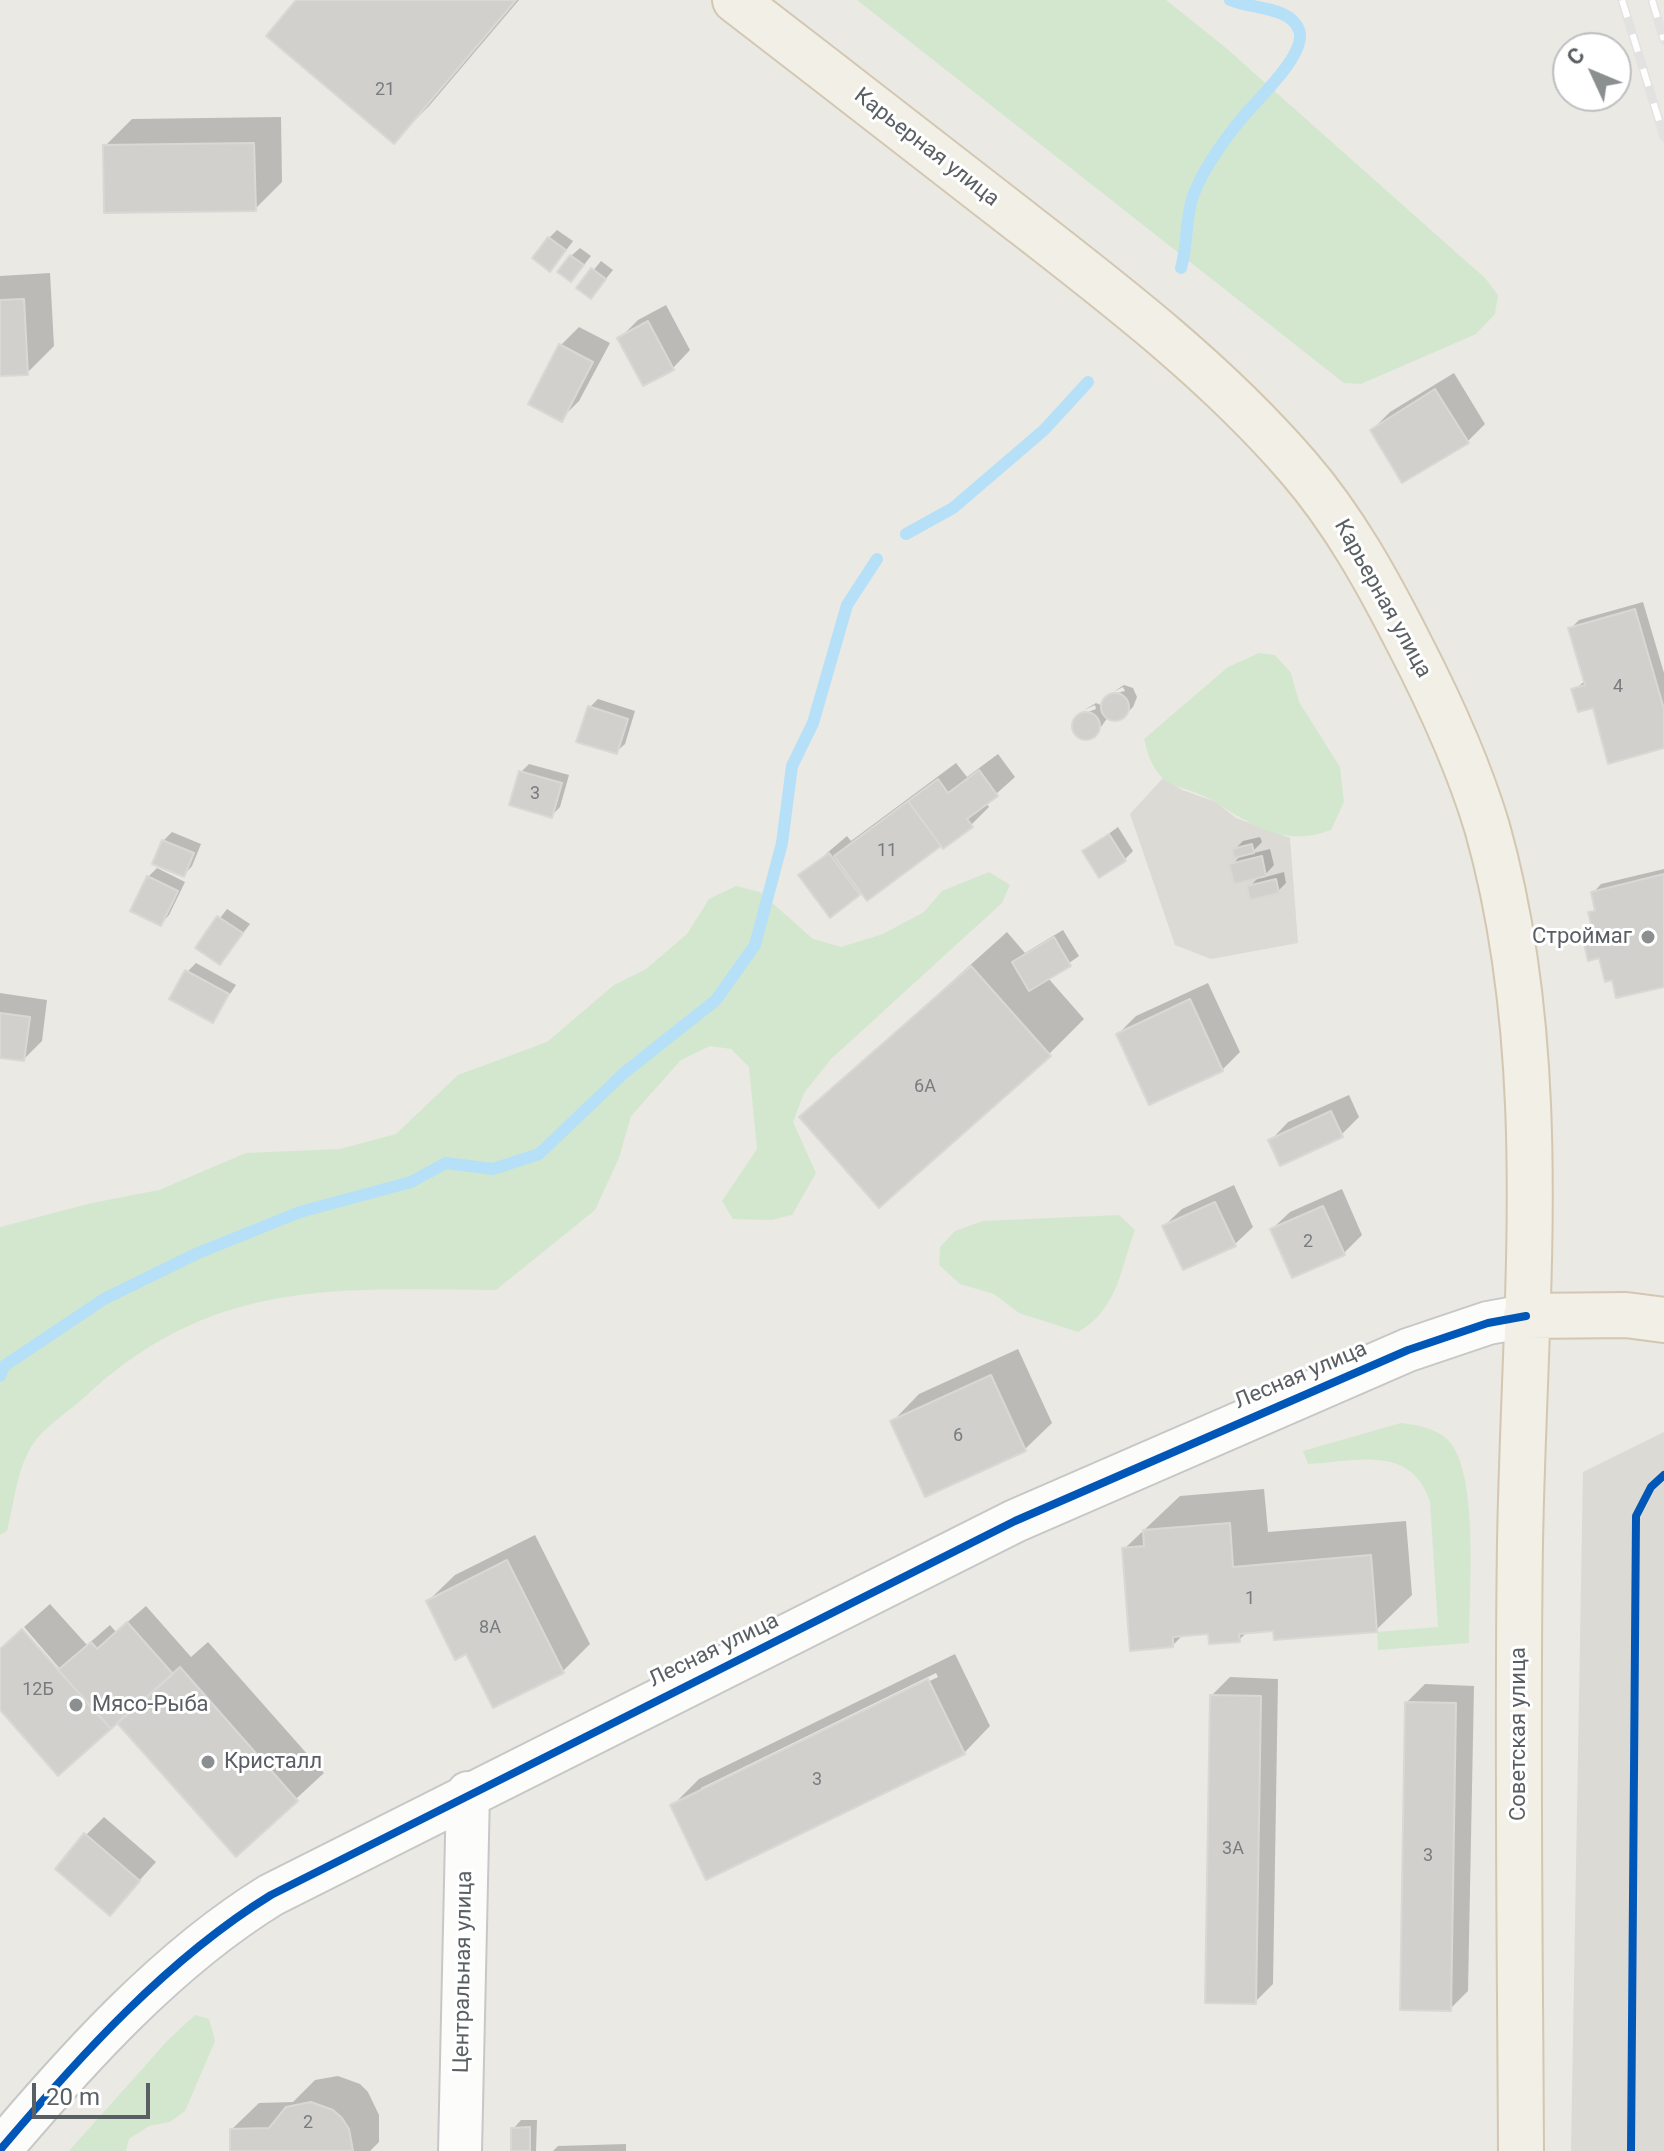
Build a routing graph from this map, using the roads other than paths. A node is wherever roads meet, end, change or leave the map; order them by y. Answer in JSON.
{"nodes":[{"id":1,"x":735,"y":0,"type":"edge"},
{"id":2,"x":1526,"y":1316,"type":"junction"},
{"id":3,"x":1664,"y":1320,"type":"edge"},
{"id":4,"x":468,"y":1793,"type":"junction"},
{"id":5,"x":2,"y":2145,"type":"edge"},
{"id":6,"x":460,"y":2151,"type":"edge"},
{"id":7,"x":1521,"y":2151,"type":"edge"}],
"edges":[{"from":1,"to":2,"type":"main road","name":"Карьерная улица"},
{"from":2,"to":3,"type":"main road"},
{"from":2,"to":4,"type":"street","name":"Лесная улица"},
{"from":2,"to":7,"type":"main road","name":"Советская улица"},
{"from":4,"to":5,"type":"street","name":"Лесная улица"},
{"from":4,"to":6,"type":"street","name":"Центральная улица"}]}
